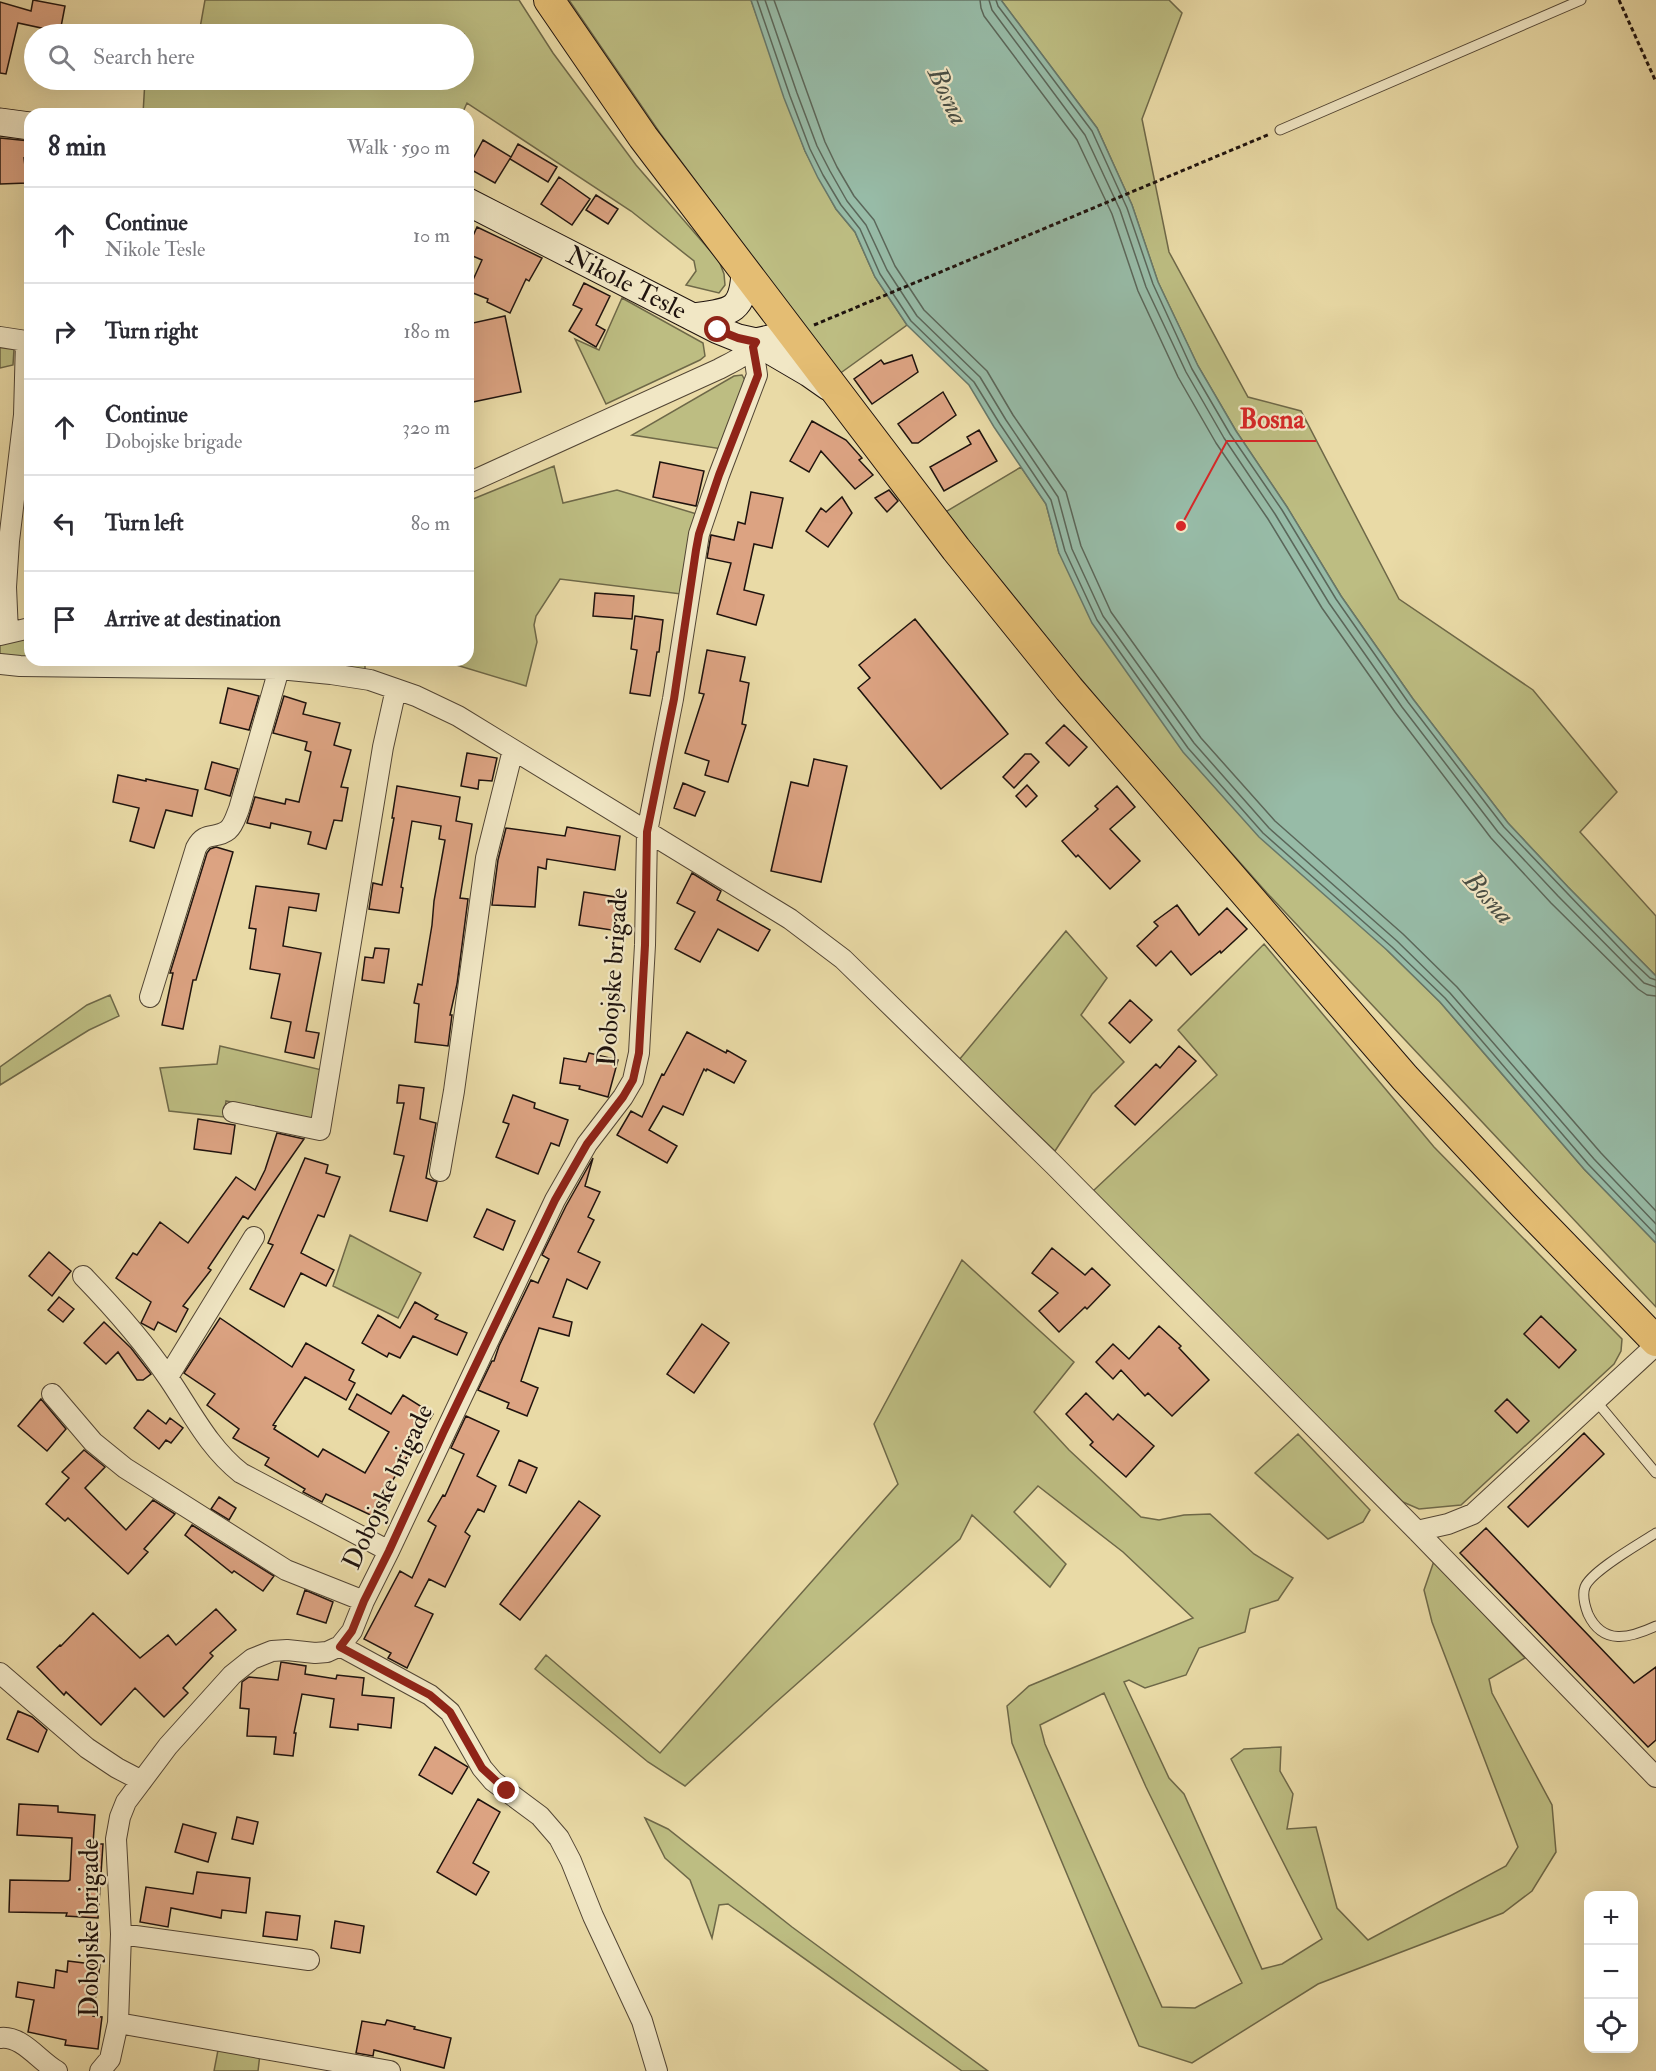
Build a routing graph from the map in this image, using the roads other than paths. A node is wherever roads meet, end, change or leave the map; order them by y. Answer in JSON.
{"nodes":[{"id":1,"x":549,"y":0,"type":"edge"},
{"id":2,"x":1581,"y":0,"type":"edge"},
{"id":3,"x":0,"y":122,"type":"edge"},
{"id":4,"x":24,"y":125,"type":"edge"},
{"id":5,"x":1280,"y":130,"type":"road end"},
{"id":6,"x":474,"y":205,"type":"edge"},
{"id":7,"x":745,"y":272,"type":"junction"},
{"id":8,"x":693,"y":317,"type":"junction"},
{"id":9,"x":792,"y":334,"type":"junction"},
{"id":10,"x":0,"y":337,"type":"edge"},
{"id":11,"x":24,"y":341,"type":"edge"},
{"id":12,"x":754,"y":345,"type":"junction"},
{"id":13,"x":835,"y":391,"type":"junction"},
{"id":14,"x":24,"y":415,"type":"edge"},
{"id":15,"x":474,"y":480,"type":"edge"},
{"id":16,"x":24,"y":629,"type":"edge"},
{"id":17,"x":4,"y":634,"type":"edge"},
{"id":18,"x":0,"y":664,"type":"edge"},
{"id":19,"x":279,"y":669,"type":"junction"},
{"id":20,"x":396,"y":689,"type":"junction"},
{"id":21,"x":513,"y":750,"type":"junction"},
{"id":22,"x":647,"y":832,"type":"junction"},
{"id":23,"x":150,"y":997,"type":"dead end"},
{"id":24,"x":233,"y":1113,"type":"dead end"},
{"id":25,"x":440,"y":1171,"type":"dead end"},
{"id":26,"x":254,"y":1237,"type":"dead end"},
{"id":27,"x":83,"y":1276,"type":"dead end"},
{"id":28,"x":1656,"y":1343,"type":"edge"},
{"id":29,"x":168,"y":1377,"type":"junction"},
{"id":30,"x":52,"y":1394,"type":"dead end"},
{"id":31,"x":1596,"y":1401,"type":"junction"},
{"id":32,"x":1656,"y":1473,"type":"edge"},
{"id":33,"x":1417,"y":1531,"type":"junction"},
{"id":34,"x":1656,"y":1533,"type":"edge"},
{"id":35,"x":389,"y":1551,"type":"junction"},
{"id":36,"x":364,"y":1601,"type":"junction"},
{"id":37,"x":1656,"y":1626,"type":"edge"},
{"id":38,"x":340,"y":1647,"type":"junction"},
{"id":39,"x":0,"y":1673,"type":"edge"},
{"id":40,"x":1656,"y":1777,"type":"edge"},
{"id":41,"x":142,"y":1781,"type":"junction"},
{"id":42,"x":121,"y":1934,"type":"junction"},
{"id":43,"x":309,"y":1960,"type":"dead end"},
{"id":44,"x":118,"y":2023,"type":"junction"},
{"id":45,"x":0,"y":2038,"type":"edge"},
{"id":46,"x":50,"y":2069,"type":"edge"},
{"id":47,"x":100,"y":2071,"type":"edge"},
{"id":48,"x":390,"y":2071,"type":"edge"},
{"id":49,"x":657,"y":2071,"type":"edge"}],
"edges":[{"from":1,"to":7,"type":"main road"},
{"from":2,"to":5,"type":"lane"},
{"from":3,"to":4,"type":"street"},
{"from":6,"to":8,"type":"street","name":"Nikole Tesle"},
{"from":7,"to":8,"type":"street"},
{"from":7,"to":9,"type":"main road"},
{"from":8,"to":12,"type":"street","name":"Nikole Tesle"},
{"from":9,"to":12,"type":"street","name":"Nikole Tesle"},
{"from":9,"to":13,"type":"main road"},
{"from":10,"to":11,"type":"street"},
{"from":12,"to":13,"type":"street"},
{"from":12,"to":15,"type":"street"},
{"from":12,"to":22,"type":"street","name":"Dobojske brigade"},
{"from":13,"to":28,"type":"main road"},
{"from":14,"to":17,"type":"street"},
{"from":16,"to":17,"type":"street"},
{"from":18,"to":19,"type":"street"},
{"from":19,"to":20,"type":"street"},
{"from":19,"to":23,"type":"street"},
{"from":20,"to":21,"type":"street"},
{"from":20,"to":24,"type":"street"},
{"from":21,"to":22,"type":"street"},
{"from":21,"to":25,"type":"street"},
{"from":22,"to":33,"type":"street"},
{"from":22,"to":35,"type":"street","name":"Dobojske brigade"},
{"from":26,"to":29,"type":"street"},
{"from":27,"to":29,"type":"street"},
{"from":28,"to":31,"type":"street"},
{"from":29,"to":35,"type":"street"},
{"from":30,"to":36,"type":"street"},
{"from":31,"to":32,"type":"lane"},
{"from":31,"to":33,"type":"street"},
{"from":33,"to":40,"type":"street"},
{"from":34,"to":37,"type":"lane"},
{"from":35,"to":36,"type":"street","name":"Dobojske brigade"},
{"from":36,"to":38,"type":"street","name":"Dobojske brigade"},
{"from":38,"to":41,"type":"street","name":"Dobojske brigade"},
{"from":38,"to":49,"type":"street"},
{"from":39,"to":41,"type":"street"},
{"from":41,"to":42,"type":"street","name":"Dobojske brigade"},
{"from":42,"to":43,"type":"street"},
{"from":42,"to":44,"type":"street","name":"Dobojske brigade"},
{"from":44,"to":47,"type":"street","name":"Dobojske brigade"},
{"from":44,"to":48,"type":"street"},
{"from":45,"to":46,"type":"street"}]}
